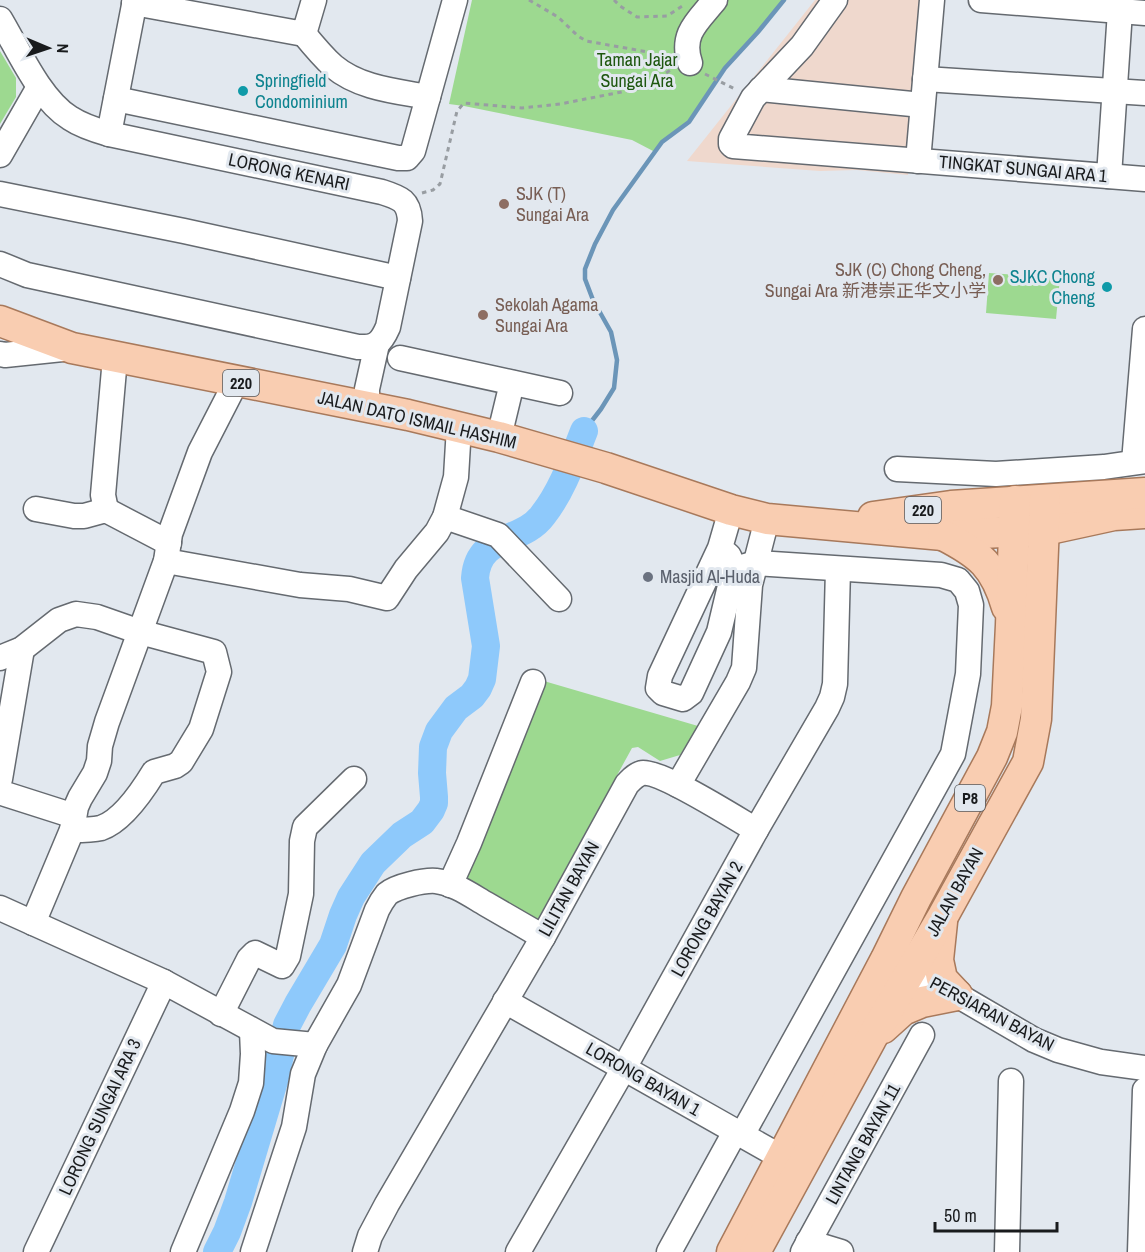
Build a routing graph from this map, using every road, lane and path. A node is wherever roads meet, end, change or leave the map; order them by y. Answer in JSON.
{"nodes":[{"id":1,"x":314,"y":0,"type":"edge"},
{"id":2,"x":455,"y":0,"type":"edge"},
{"id":3,"x":529,"y":0,"type":"edge"},
{"id":4,"x":614,"y":0,"type":"edge"},
{"id":5,"x":692,"y":0,"type":"edge"},
{"id":6,"x":715,"y":0,"type":"edge"},
{"id":7,"x":835,"y":0,"type":"edge"},
{"id":8,"x":932,"y":0,"type":"edge"},
{"id":9,"x":981,"y":0,"type":"edge"},
{"id":10,"x":1018,"y":1,"type":"edge"},
{"id":11,"x":135,"y":2,"type":"edge"},
{"id":12,"x":1106,"y":7,"type":"edge"},
{"id":13,"x":1145,"y":13,"type":"edge"},
{"id":14,"x":0,"y":19,"type":"edge"},
{"id":15,"x":304,"y":34,"type":"junction"},
{"id":16,"x":688,"y":68,"type":"junction"},
{"id":17,"x":925,"y":79,"type":"junction"},
{"id":18,"x":39,"y":87,"type":"junction"},
{"id":19,"x":734,"y":88,"type":"dead end"},
{"id":20,"x":761,"y":89,"type":"junction"},
{"id":21,"x":1115,"y":91,"type":"junction"},
{"id":22,"x":1145,"y":93,"type":"edge"},
{"id":23,"x":428,"y":97,"type":"junction"},
{"id":24,"x":922,"y":105,"type":"junction"},
{"id":25,"x":113,"y":115,"type":"junction"},
{"id":26,"x":0,"y":155,"type":"edge"},
{"id":27,"x":918,"y":161,"type":"junction"},
{"id":28,"x":1109,"y":176,"type":"junction"},
{"id":29,"x":1145,"y":179,"type":"edge"},
{"id":30,"x":0,"y":194,"type":"edge"},
{"id":31,"x":404,"y":201,"type":"junction"},
{"id":32,"x":0,"y":264,"type":"edge"},
{"id":33,"x":398,"y":278,"type":"junction"},
{"id":34,"x":0,"y":321,"type":"edge"},
{"id":35,"x":1145,"y":329,"type":"edge"},
{"id":36,"x":376,"y":344,"type":"junction"},
{"id":37,"x":72,"y":348,"type":"junction"},
{"id":38,"x":0,"y":354,"type":"edge"},
{"id":39,"x":115,"y":358,"type":"junction"},
{"id":40,"x":400,"y":358,"type":"dead end"},
{"id":41,"x":1143,"y":369,"type":"edge"},
{"id":42,"x":236,"y":382,"type":"junction"},
{"id":43,"x":512,"y":382,"type":"junction"},
{"id":44,"x":560,"y":393,"type":"dead end"},
{"id":45,"x":367,"y":407,"type":"junction"},
{"id":46,"x":459,"y":427,"type":"junction"},
{"id":47,"x":499,"y":437,"type":"junction"},
{"id":48,"x":1140,"y":462,"type":"edge"},
{"id":49,"x":897,"y":469,"type":"dead end"},
{"id":50,"x":1103,"y":481,"type":"junction"},
{"id":51,"x":1145,"y":493,"type":"edge"},
{"id":52,"x":1045,"y":500,"type":"junction"},
{"id":53,"x":1015,"y":501,"type":"junction"},
{"id":54,"x":36,"y":508,"type":"dead end"},
{"id":55,"x":106,"y":510,"type":"junction"},
{"id":56,"x":731,"y":510,"type":"junction"},
{"id":57,"x":1145,"y":513,"type":"edge"},
{"id":58,"x":445,"y":517,"type":"junction"},
{"id":59,"x":767,"y":519,"type":"junction"},
{"id":60,"x":832,"y":526,"type":"junction"},
{"id":61,"x":1045,"y":530,"type":"junction"},
{"id":62,"x":1013,"y":532,"type":"junction"},
{"id":63,"x":943,"y":535,"type":"junction"},
{"id":64,"x":720,"y":548,"type":"junction"},
{"id":65,"x":167,"y":552,"type":"junction"},
{"id":66,"x":745,"y":566,"type":"junction"},
{"id":67,"x":838,"y":569,"type":"junction"},
{"id":68,"x":559,"y":599,"type":"dead end"},
{"id":69,"x":1011,"y":625,"type":"junction"},
{"id":70,"x":140,"y":632,"type":"junction"},
{"id":71,"x":11,"y":653,"type":"edge"},
{"id":72,"x":533,"y":682,"type":"dead end"},
{"id":73,"x":0,"y":779,"type":"edge"},
{"id":74,"x":354,"y":780,"type":"dead end"},
{"id":75,"x":678,"y":785,"type":"junction"},
{"id":76,"x":0,"y":790,"type":"edge"},
{"id":77,"x":73,"y":823,"type":"junction"},
{"id":78,"x":756,"y":830,"type":"junction"},
{"id":79,"x":450,"y":885,"type":"junction"},
{"id":80,"x":916,"y":898,"type":"junction"},
{"id":81,"x":0,"y":908,"type":"edge"},
{"id":82,"x":942,"y":916,"type":"junction"},
{"id":83,"x":33,"y":923,"type":"junction"},
{"id":84,"x":543,"y":937,"type":"junction"},
{"id":85,"x":910,"y":971,"type":"junction"},
{"id":86,"x":164,"y":982,"type":"junction"},
{"id":87,"x":957,"y":995,"type":"junction"},
{"id":88,"x":506,"y":1002,"type":"junction"},
{"id":89,"x":221,"y":1014,"type":"junction"},
{"id":90,"x":860,"y":1033,"type":"junction"},
{"id":91,"x":922,"y":1035,"type":"dead end"},
{"id":92,"x":263,"y":1036,"type":"junction"},
{"id":93,"x":312,"y":1045,"type":"junction"},
{"id":94,"x":624,"y":1068,"type":"junction"},
{"id":95,"x":1145,"y":1068,"type":"edge"},
{"id":96,"x":1011,"y":1081,"type":"dead end"},
{"id":97,"x":1145,"y":1090,"type":"edge"},
{"id":98,"x":739,"y":1133,"type":"junction"},
{"id":99,"x":781,"y":1158,"type":"junction"},
{"id":100,"x":806,"y":1247,"type":"edge"},
{"id":101,"x":36,"y":1252,"type":"edge"},
{"id":102,"x":183,"y":1252,"type":"edge"},
{"id":103,"x":253,"y":1252,"type":"edge"},
{"id":104,"x":365,"y":1252,"type":"edge"},
{"id":105,"x":518,"y":1252,"type":"edge"},
{"id":106,"x":669,"y":1252,"type":"edge"},
{"id":107,"x":732,"y":1252,"type":"edge"},
{"id":108,"x":755,"y":1252,"type":"edge"},
{"id":109,"x":841,"y":1252,"type":"edge"},
{"id":110,"x":1007,"y":1252,"type":"edge"},
{"id":111,"x":1140,"y":1252,"type":"edge"}],
"edges":[{"from":1,"to":15,"type":"street"},
{"from":2,"to":23,"type":"street"},
{"from":3,"to":16,"type":"path"},
{"from":4,"to":5,"type":"path"},
{"from":6,"to":16,"type":"street"},
{"from":7,"to":20,"type":"street"},
{"from":8,"to":17,"type":"street","name":"TINGKAT SUNGAI ARA 1"},
{"from":9,"to":10,"type":"street"},
{"from":10,"to":12,"type":"street"},
{"from":11,"to":15,"type":"street"},
{"from":11,"to":25,"type":"street"},
{"from":12,"to":13,"type":"street"},
{"from":12,"to":21,"type":"street"},
{"from":14,"to":18,"type":"street","name":"LORONG KENARI"},
{"from":15,"to":23,"type":"street"},
{"from":16,"to":19,"type":"path"},
{"from":16,"to":31,"type":"path"},
{"from":17,"to":21,"type":"street"},
{"from":17,"to":24,"type":"street","name":"TINGKAT SUNGAI ARA 1"},
{"from":18,"to":25,"type":"street","name":"LORONG KENARI"},
{"from":18,"to":26,"type":"street"},
{"from":20,"to":24,"type":"street"},
{"from":20,"to":27,"type":"street"},
{"from":21,"to":22,"type":"street"},
{"from":21,"to":28,"type":"street"},
{"from":23,"to":25,"type":"street"},
{"from":24,"to":27,"type":"street","name":"TINGKAT SUNGAI ARA 1"},
{"from":25,"to":31,"type":"street","name":"LORONG KENARI"},
{"from":27,"to":28,"type":"street","name":"TINGKAT SUNGAI ARA 1"},
{"from":28,"to":29,"type":"street","name":"TINGKAT SUNGAI ARA 1"},
{"from":30,"to":33,"type":"street"},
{"from":31,"to":33,"type":"street"},
{"from":32,"to":36,"type":"street"},
{"from":33,"to":36,"type":"street"},
{"from":34,"to":37,"type":"main road","name":"JALAN DATO ISMAIL HASHIM","number":"220"},
{"from":35,"to":41,"type":"street"},
{"from":36,"to":45,"type":"street"},
{"from":37,"to":38,"type":"street"},
{"from":37,"to":39,"type":"main road","name":"JALAN DATO ISMAIL HASHIM","number":"220"},
{"from":39,"to":42,"type":"main road","name":"JALAN DATO ISMAIL HASHIM","number":"220"},
{"from":39,"to":55,"type":"street"},
{"from":40,"to":43,"type":"street"},
{"from":41,"to":48,"type":"street"},
{"from":42,"to":45,"type":"main road","name":"JALAN DATO ISMAIL HASHIM","number":"220"},
{"from":42,"to":65,"type":"street"},
{"from":43,"to":44,"type":"street"},
{"from":43,"to":47,"type":"street"},
{"from":45,"to":46,"type":"main road","name":"JALAN DATO ISMAIL HASHIM","number":"220"},
{"from":46,"to":47,"type":"main road","name":"JALAN DATO ISMAIL HASHIM","number":"220"},
{"from":46,"to":58,"type":"street"},
{"from":47,"to":56,"type":"main road","name":"JALAN DATO ISMAIL HASHIM","number":"220"},
{"from":48,"to":50,"type":"street"},
{"from":49,"to":50,"type":"street"},
{"from":50,"to":51,"type":"main road","name":"JALAN DATO ISMAIL HASHIM","number":"220"},
{"from":50,"to":52,"type":"main road","name":"JALAN DATO ISMAIL HASHIM","number":"220"},
{"from":52,"to":53,"type":"main road","name":"JALAN DATO ISMAIL HASHIM","number":"220"},
{"from":52,"to":61,"type":"main road","name":"JALAN BAYAN","number":"P8"},
{"from":53,"to":60,"type":"main road","name":"JALAN DATO ISMAIL HASHIM","number":"220"},
{"from":53,"to":62,"type":"main road","name":"JALAN BAYAN","number":"P8"},
{"from":54,"to":55,"type":"street"},
{"from":55,"to":65,"type":"street"},
{"from":56,"to":59,"type":"main road","name":"JALAN DATO ISMAIL HASHIM","number":"220"},
{"from":56,"to":64,"type":"street"},
{"from":57,"to":61,"type":"main road","name":"JALAN DATO ISMAIL HASHIM","number":"220"},
{"from":58,"to":65,"type":"street"},
{"from":58,"to":68,"type":"street"},
{"from":59,"to":60,"type":"main road","name":"JALAN DATO ISMAIL HASHIM","number":"220"},
{"from":59,"to":66,"type":"street"},
{"from":60,"to":63,"type":"main road","name":"JALAN DATO ISMAIL HASHIM","number":"220"},
{"from":61,"to":62,"type":"main road","name":"JALAN DATO ISMAIL HASHIM","number":"220"},
{"from":61,"to":82,"type":"main road","name":"JALAN BAYAN","number":"P8"},
{"from":62,"to":63,"type":"main road","name":"JALAN DATO ISMAIL HASHIM","number":"220"},
{"from":62,"to":69,"type":"main road","name":"JALAN BAYAN","number":"P8"},
{"from":63,"to":69,"type":"main road"},
{"from":64,"to":66,"type":"street"},
{"from":64,"to":66,"type":"street"},
{"from":65,"to":70,"type":"street"},
{"from":66,"to":67,"type":"street"},
{"from":66,"to":75,"type":"street"},
{"from":67,"to":78,"type":"street","name":"LORONG BAYAN 2"},
{"from":67,"to":98,"type":"street"},
{"from":69,"to":80,"type":"main road","name":"JALAN BAYAN","number":"P8"},
{"from":70,"to":71,"type":"street"},
{"from":70,"to":77,"type":"street"},
{"from":70,"to":77,"type":"street"},
{"from":71,"to":73,"type":"street"},
{"from":72,"to":79,"type":"street"},
{"from":74,"to":89,"type":"street"},
{"from":75,"to":78,"type":"street","name":"LILITAN BAYAN"},
{"from":75,"to":84,"type":"street","name":"LILITAN BAYAN"},
{"from":76,"to":77,"type":"street"},
{"from":77,"to":83,"type":"street"},
{"from":78,"to":94,"type":"street","name":"LORONG BAYAN 2"},
{"from":79,"to":84,"type":"street"},
{"from":79,"to":93,"type":"street"},
{"from":80,"to":85,"type":"main road"},
{"from":80,"to":90,"type":"main road","name":"JALAN BAYAN","number":"P8"},
{"from":81,"to":83,"type":"street"},
{"from":82,"to":85,"type":"main road","name":"JALAN BAYAN","number":"P8"},
{"from":82,"to":87,"type":"main road"},
{"from":83,"to":86,"type":"street"},
{"from":84,"to":88,"type":"street","name":"LILITAN BAYAN"},
{"from":85,"to":87,"type":"street","name":"PERSIARAN BAYAN"},
{"from":85,"to":90,"type":"main road"},
{"from":86,"to":89,"type":"street"},
{"from":86,"to":101,"type":"street","name":"LORONG SUNGAI ARA 3"},
{"from":87,"to":90,"type":"main road"},
{"from":87,"to":95,"type":"street","name":"PERSIARAN BAYAN"},
{"from":88,"to":94,"type":"street","name":"LORONG BAYAN 1"},
{"from":88,"to":104,"type":"street","name":"LILITAN BAYAN"},
{"from":89,"to":92,"type":"street"},
{"from":90,"to":99,"type":"main road","name":"JALAN BAYAN","number":"P8"},
{"from":90,"to":108,"type":"main road","name":"JALAN BAYAN","number":"P8"},
{"from":91,"to":100,"type":"street","name":"LINTANG BAYAN 11"},
{"from":92,"to":93,"type":"street"},
{"from":92,"to":102,"type":"street"},
{"from":93,"to":103,"type":"street"},
{"from":94,"to":98,"type":"street","name":"LORONG BAYAN 1"},
{"from":94,"to":105,"type":"street","name":"LORONG BAYAN 2"},
{"from":96,"to":110,"type":"street"},
{"from":97,"to":111,"type":"street"},
{"from":98,"to":99,"type":"street","name":"LORONG BAYAN 1"},
{"from":98,"to":106,"type":"street"},
{"from":99,"to":107,"type":"main road","name":"JALAN BAYAN","number":"P8"},
{"from":100,"to":109,"type":"street"}]}
